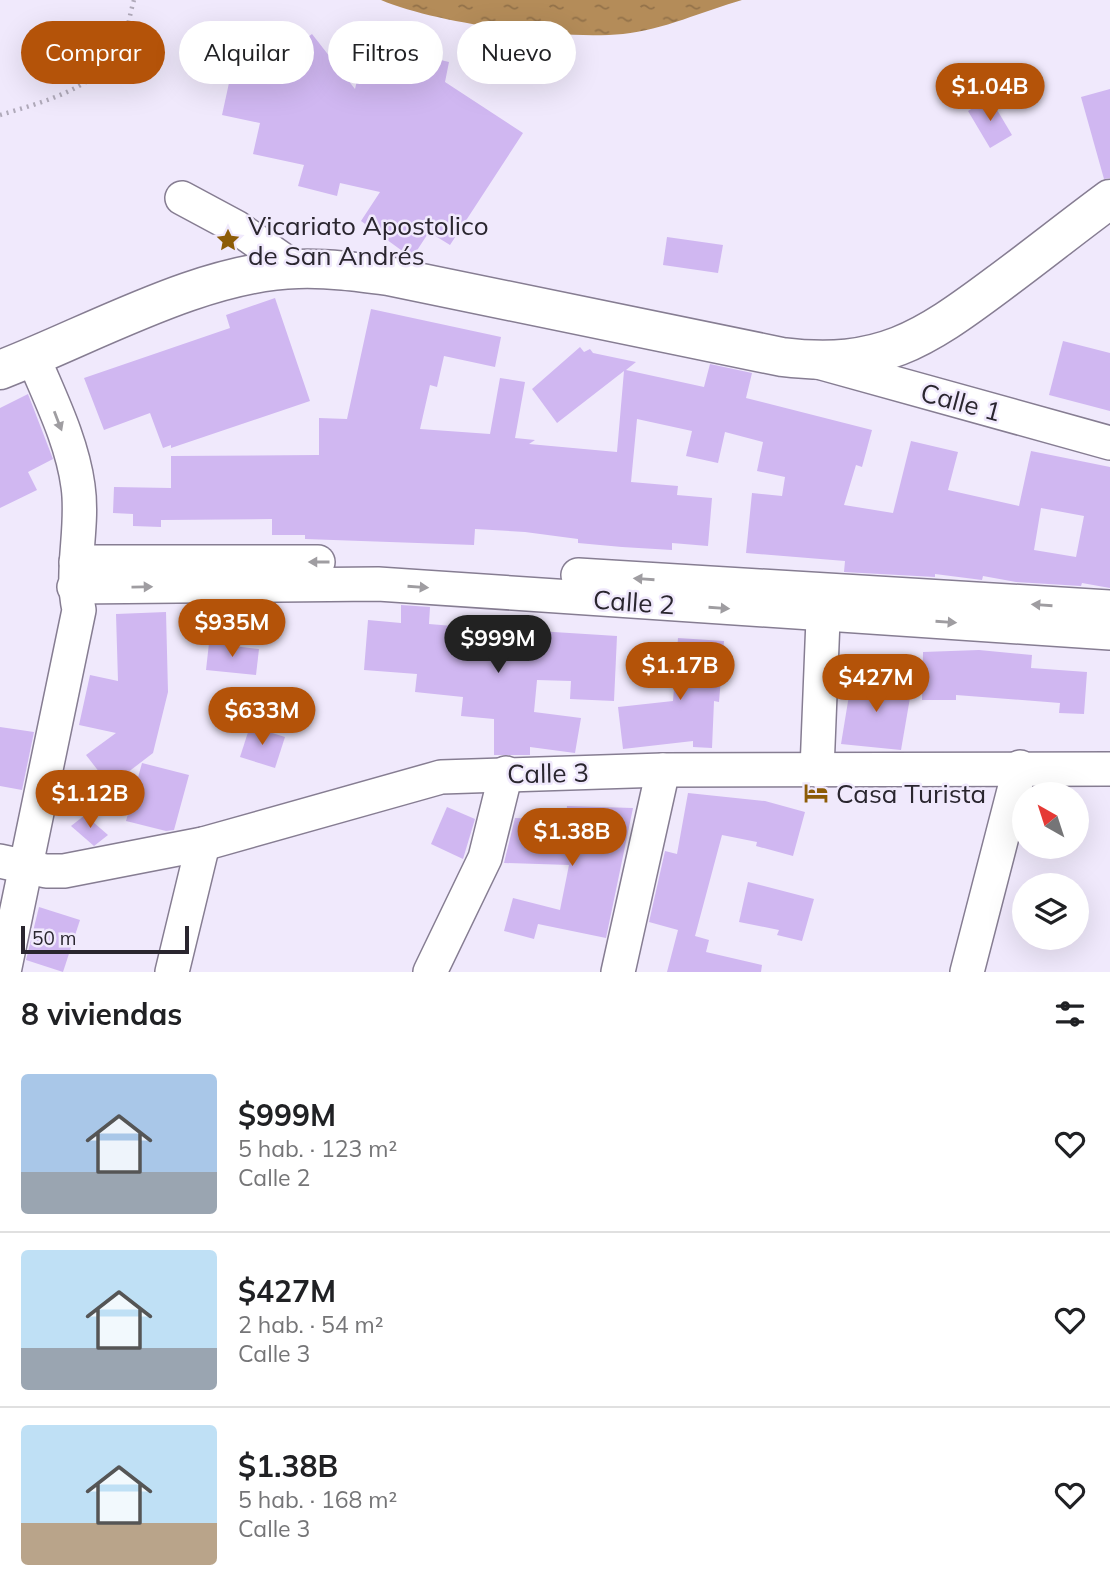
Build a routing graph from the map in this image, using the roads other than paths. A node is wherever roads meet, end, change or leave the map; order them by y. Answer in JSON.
{"nodes":[{"id":1,"x":182,"y":198,"type":"dead end"},
{"id":2,"x":1110,"y":199,"type":"edge"},
{"id":3,"x":296,"y":269,"type":"junction"},
{"id":4,"x":29,"y":359,"type":"edge"},
{"id":5,"x":813,"y":360,"type":"junction"},
{"id":6,"x":1110,"y":443,"type":"edge"},
{"id":7,"x":85,"y":582,"type":"junction"},
{"id":8,"x":824,"y":603,"type":"junction"},
{"id":9,"x":1110,"y":607,"type":"edge"},
{"id":10,"x":1110,"y":633,"type":"edge"},
{"id":11,"x":1020,"y":767,"type":"junction"},
{"id":12,"x":1110,"y":769,"type":"edge"},
{"id":13,"x":663,"y":770,"type":"junction"},
{"id":14,"x":817,"y":770,"type":"junction"},
{"id":15,"x":506,"y":774,"type":"junction"},
{"id":16,"x":203,"y":844,"type":"junction"},
{"id":17,"x":14,"y":863,"type":"edge"},
{"id":18,"x":5,"y":972,"type":"edge"},
{"id":19,"x":172,"y":972,"type":"edge"},
{"id":20,"x":430,"y":972,"type":"edge"},
{"id":21,"x":618,"y":972,"type":"edge"},
{"id":22,"x":967,"y":972,"type":"edge"}],
"edges":[{"from":1,"to":3,"type":"street"},
{"from":2,"to":5,"type":"highway"},
{"from":3,"to":4,"type":"highway"},
{"from":3,"to":5,"type":"highway"},
{"from":4,"to":7,"type":"street"},
{"from":5,"to":6,"type":"street","name":"Calle 1"},
{"from":7,"to":8,"type":"street","name":"Calle 2"},
{"from":7,"to":17,"type":"street"},
{"from":9,"to":8,"type":"street","name":"Calle 2","one_way":true},
{"from":8,"to":10,"type":"street","name":"Calle 2","one_way":true},
{"from":8,"to":14,"type":"street"},
{"from":11,"to":12,"type":"street","name":"Calle 3"},
{"from":11,"to":14,"type":"street","name":"Calle 3"},
{"from":11,"to":22,"type":"street"},
{"from":13,"to":14,"type":"street","name":"Calle 3"},
{"from":13,"to":15,"type":"street","name":"Calle 3"},
{"from":13,"to":21,"type":"street"},
{"from":15,"to":16,"type":"street","name":"Calle 3"},
{"from":15,"to":20,"type":"street"},
{"from":16,"to":17,"type":"street","name":"Calle 3"},
{"from":16,"to":19,"type":"street"},
{"from":17,"to":18,"type":"street"}]}
